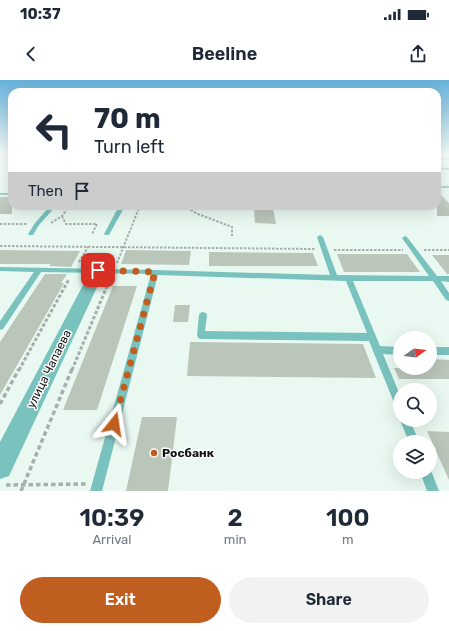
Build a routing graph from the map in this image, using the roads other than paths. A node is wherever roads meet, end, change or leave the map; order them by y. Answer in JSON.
{"nodes":[{"id":1,"x":49,"y":210,"type":"edge"},
{"id":2,"x":120,"y":210,"type":"edge"},
{"id":3,"x":32,"y":234,"type":"dead end"},
{"id":4,"x":107,"y":234,"type":"dead end"},
{"id":5,"x":320,"y":237,"type":"dead end"},
{"id":6,"x":405,"y":238,"type":"dead end"},
{"id":7,"x":0,"y":270,"type":"edge"},
{"id":8,"x":39,"y":270,"type":"junction"},
{"id":9,"x":106,"y":271,"type":"junction"},
{"id":10,"x":155,"y":272,"type":"junction"},
{"id":11,"x":334,"y":278,"type":"junction"},
{"id":12,"x":349,"y":278,"type":"junction"},
{"id":13,"x":435,"y":278,"type":"junction"},
{"id":14,"x":449,"y":279,"type":"edge"},
{"id":15,"x":449,"y":298,"type":"edge"},
{"id":16,"x":203,"y":315,"type":"dead end"},
{"id":17,"x":0,"y":327,"type":"edge"},
{"id":18,"x":372,"y":337,"type":"junction"},
{"id":19,"x":378,"y":350,"type":"junction"},
{"id":20,"x":393,"y":351,"type":"edge"},
{"id":21,"x":437,"y":351,"type":"edge"},
{"id":22,"x":449,"y":351,"type":"edge"},
{"id":23,"x":393,"y":389,"type":"edge"},
{"id":24,"x":0,"y":467,"type":"edge"},
{"id":25,"x":429,"y":479,"type":"edge"},
{"id":26,"x":97,"y":488,"type":"edge"},
{"id":27,"x":433,"y":491,"type":"edge"}],
"edges":[{"from":1,"to":3,"type":"lane"},
{"from":2,"to":4,"type":"lane"},
{"from":5,"to":11,"type":"lane"},
{"from":6,"to":13,"type":"lane"},
{"from":7,"to":8,"type":"lane"},
{"from":8,"to":9,"type":"lane"},
{"from":8,"to":17,"type":"lane"},
{"from":9,"to":10,"type":"lane"},
{"from":9,"to":24,"type":"street","name":"улица Чапаева"},
{"from":10,"to":11,"type":"lane"},
{"from":10,"to":26,"type":"lane"},
{"from":11,"to":12,"type":"lane"},
{"from":12,"to":13,"type":"lane"},
{"from":12,"to":18,"type":"lane"},
{"from":13,"to":14,"type":"lane"},
{"from":13,"to":15,"type":"lane"},
{"from":16,"to":18,"type":"lane"},
{"from":18,"to":19,"type":"lane"},
{"from":19,"to":20,"type":"lane"},
{"from":19,"to":23,"type":"lane"},
{"from":21,"to":22,"type":"lane"},
{"from":25,"to":27,"type":"lane"}]}
